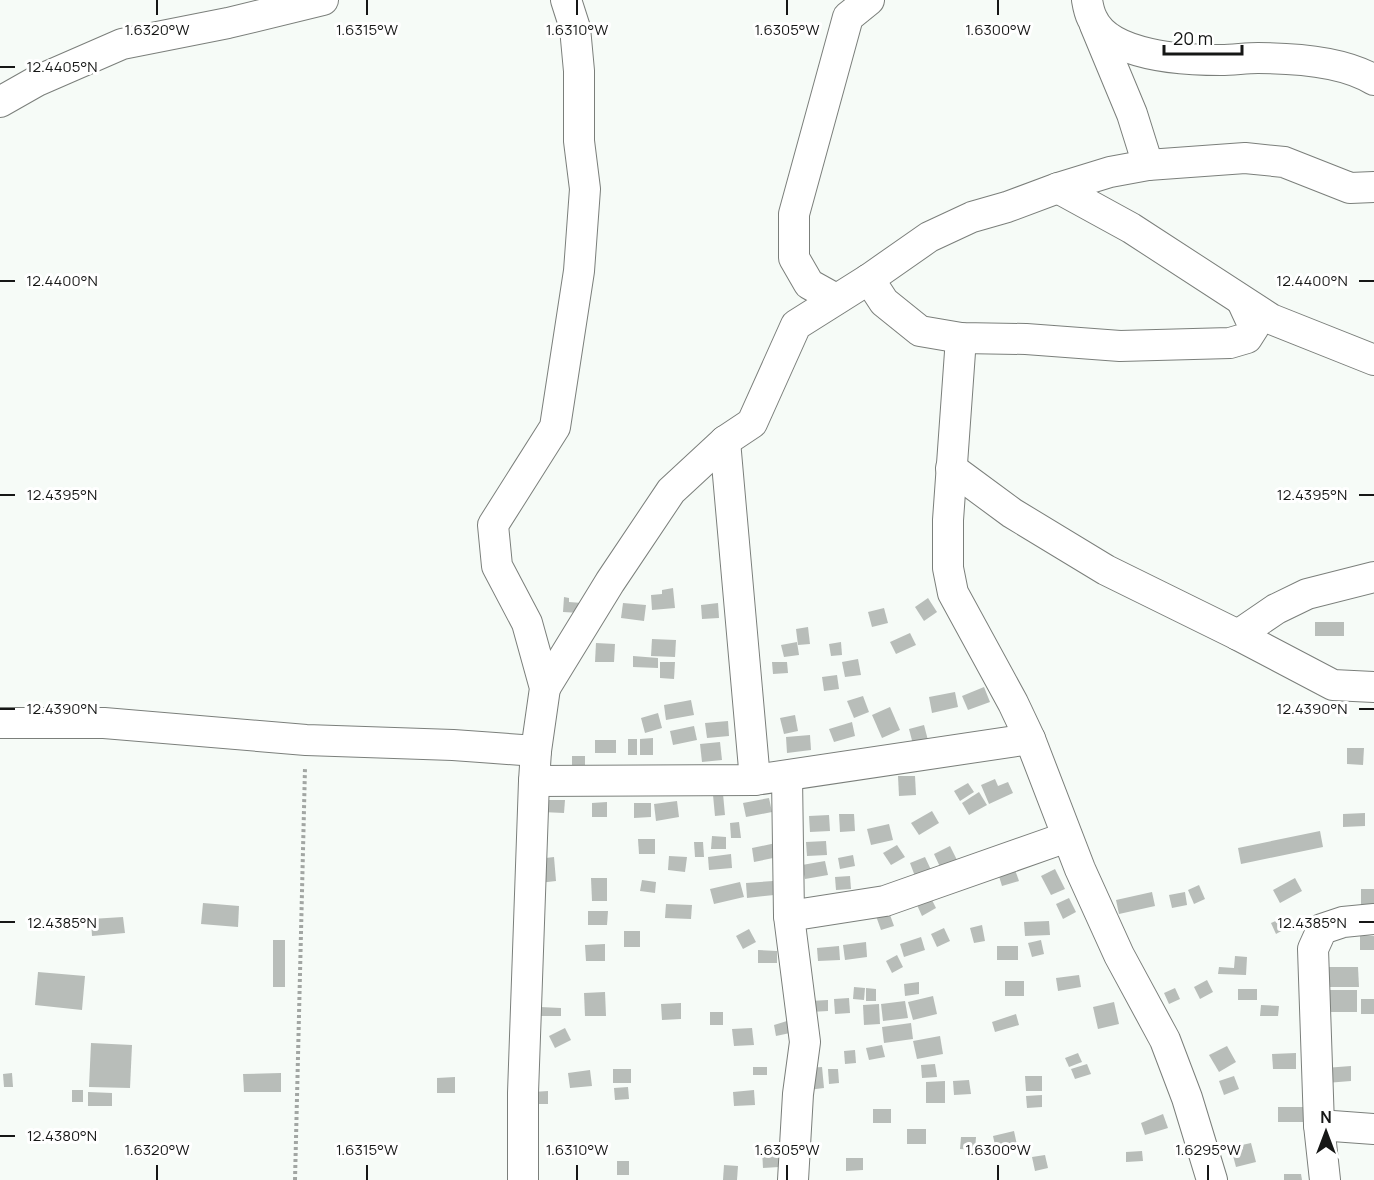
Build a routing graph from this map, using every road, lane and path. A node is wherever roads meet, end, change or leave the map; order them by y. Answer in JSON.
{"nodes":[{"id":1,"x":323,"y":0,"type":"edge"},
{"id":2,"x":566,"y":0,"type":"edge"},
{"id":3,"x":857,"y":6,"type":"edge"},
{"id":4,"x":1090,"y":10,"type":"edge"},
{"id":5,"x":1374,"y":80,"type":"edge"},
{"id":6,"x":0,"y":102,"type":"edge"},
{"id":7,"x":1148,"y":165,"type":"junction"},
{"id":8,"x":1374,"y":187,"type":"edge"},
{"id":9,"x":1058,"y":188,"type":"junction"},
{"id":10,"x":869,"y":279,"type":"junction"},
{"id":11,"x":836,"y":299,"type":"junction"},
{"id":12,"x":1242,"y":301,"type":"junction"},
{"id":13,"x":961,"y":338,"type":"junction"},
{"id":14,"x":1374,"y":360,"type":"edge"},
{"id":15,"x":725,"y":441,"type":"junction"},
{"id":16,"x":951,"y":468,"type":"junction"},
{"id":17,"x":1374,"y":577,"type":"edge"},
{"id":18,"x":1238,"y":635,"type":"junction"},
{"id":19,"x":1374,"y":687,"type":"edge"},
{"id":20,"x":545,"y":688,"type":"junction"},
{"id":21,"x":0,"y":723,"type":"edge"},
{"id":22,"x":1030,"y":739,"type":"junction"},
{"id":23,"x":306,"y":740,"type":"junction"},
{"id":24,"x":536,"y":751,"type":"junction"},
{"id":25,"x":787,"y":777,"type":"junction"},
{"id":26,"x":755,"y":780,"type":"junction"},
{"id":27,"x":534,"y":781,"type":"junction"},
{"id":28,"x":1067,"y":837,"type":"junction"},
{"id":29,"x":789,"y":916,"type":"junction"},
{"id":30,"x":1374,"y":919,"type":"edge"},
{"id":31,"x":1319,"y":1125,"type":"junction"},
{"id":32,"x":1374,"y":1129,"type":"edge"},
{"id":33,"x":295,"y":1180,"type":"edge"},
{"id":34,"x":523,"y":1180,"type":"edge"},
{"id":35,"x":793,"y":1180,"type":"edge"},
{"id":36,"x":1212,"y":1180,"type":"edge"},
{"id":37,"x":1325,"y":1180,"type":"edge"}],
"edges":[{"from":1,"to":6,"type":"street"},
{"from":2,"to":20,"type":"street"},
{"from":3,"to":11,"type":"street"},
{"from":4,"to":5,"type":"street"},
{"from":4,"to":7,"type":"street"},
{"from":7,"to":8,"type":"street"},
{"from":7,"to":9,"type":"street"},
{"from":9,"to":10,"type":"street"},
{"from":9,"to":12,"type":"street"},
{"from":10,"to":11,"type":"street"},
{"from":10,"to":13,"type":"street"},
{"from":11,"to":15,"type":"street"},
{"from":12,"to":13,"type":"street"},
{"from":12,"to":14,"type":"street"},
{"from":13,"to":16,"type":"street"},
{"from":15,"to":20,"type":"street"},
{"from":15,"to":26,"type":"street"},
{"from":16,"to":18,"type":"street"},
{"from":16,"to":22,"type":"street"},
{"from":17,"to":18,"type":"street"},
{"from":18,"to":19,"type":"street"},
{"from":20,"to":24,"type":"street"},
{"from":21,"to":23,"type":"street"},
{"from":22,"to":25,"type":"street"},
{"from":22,"to":28,"type":"street"},
{"from":23,"to":24,"type":"street"},
{"from":23,"to":33,"type":"path"},
{"from":24,"to":27,"type":"street"},
{"from":25,"to":26,"type":"street"},
{"from":25,"to":29,"type":"street"},
{"from":26,"to":27,"type":"street"},
{"from":27,"to":34,"type":"street"},
{"from":28,"to":29,"type":"street"},
{"from":28,"to":36,"type":"street"},
{"from":29,"to":35,"type":"street"},
{"from":30,"to":31,"type":"street"},
{"from":31,"to":32,"type":"street"},
{"from":31,"to":37,"type":"street"}]}
